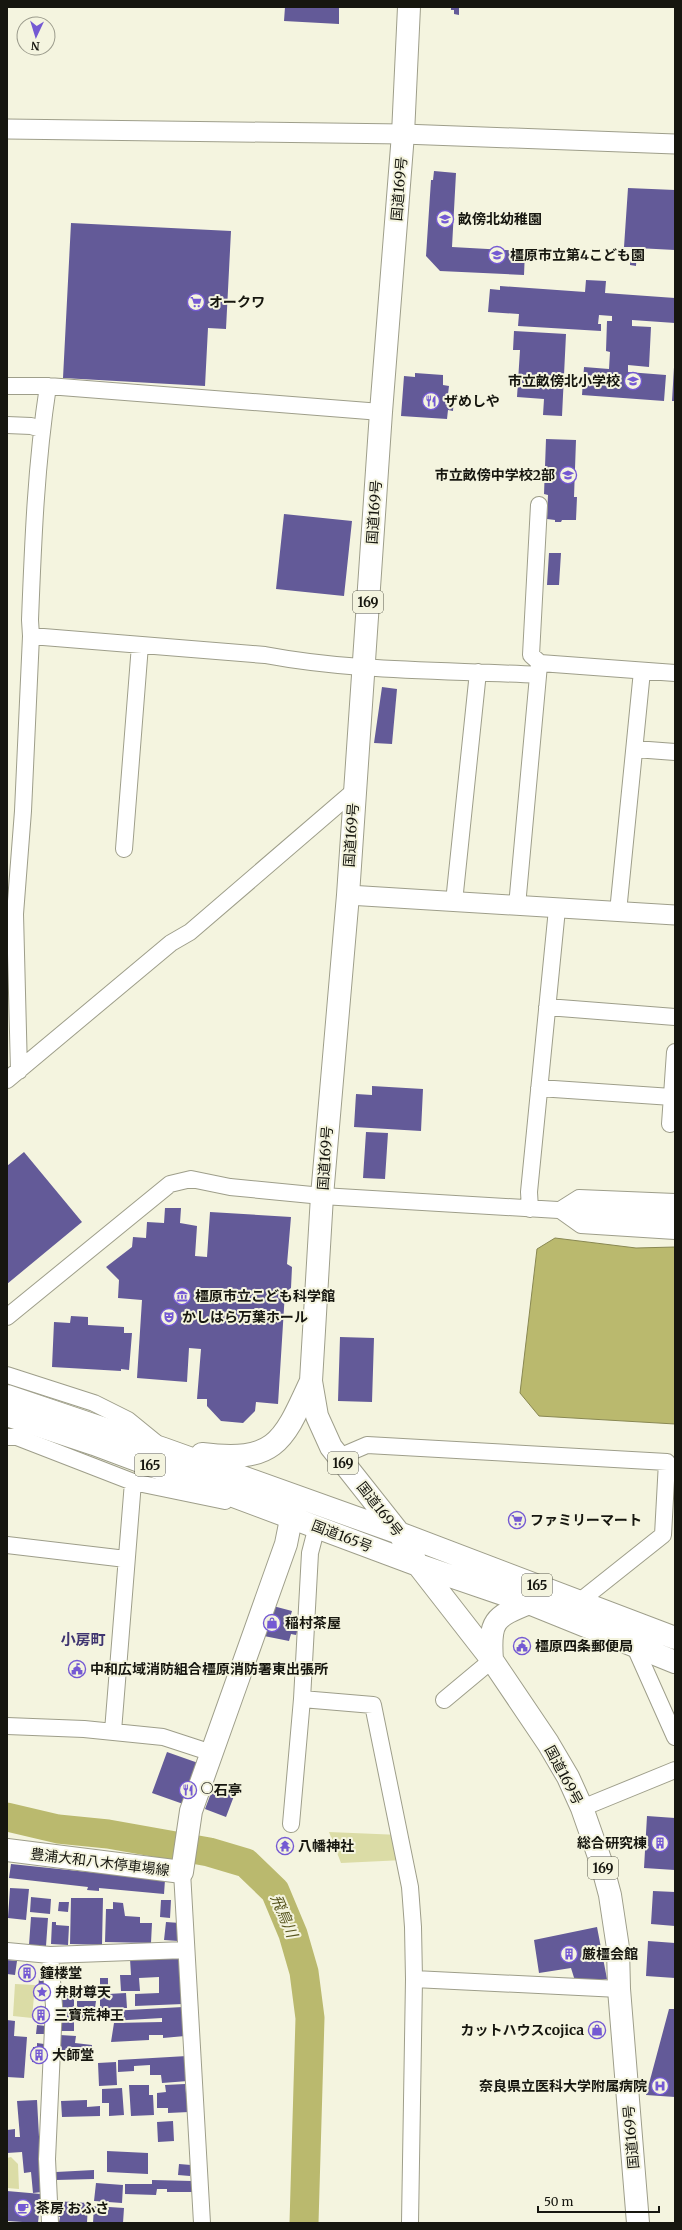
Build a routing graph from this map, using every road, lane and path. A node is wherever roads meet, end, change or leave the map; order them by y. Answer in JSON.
{"nodes":[{"id":1,"x":409,"y":7,"type":"edge"},
{"id":2,"x":7,"y":129,"type":"edge"},
{"id":3,"x":403,"y":134,"type":"junction"},
{"id":4,"x":675,"y":144,"type":"edge"},
{"id":5,"x":7,"y":386,"type":"edge"},
{"id":6,"x":48,"y":386,"type":"junction"},
{"id":7,"x":381,"y":412,"type":"junction"},
{"id":8,"x":7,"y":425,"type":"edge"},
{"id":9,"x":41,"y":429,"type":"junction"},
{"id":10,"x":539,"y":506,"type":"dead end"},
{"id":11,"x":32,"y":636,"type":"junction"},
{"id":12,"x":140,"y":645,"type":"junction"},
{"id":13,"x":364,"y":668,"type":"junction"},
{"id":14,"x":539,"y":669,"type":"junction"},
{"id":15,"x":642,"y":671,"type":"junction"},
{"id":16,"x":478,"y":672,"type":"junction"},
{"id":17,"x":675,"y":673,"type":"edge"},
{"id":18,"x":635,"y":749,"type":"junction"},
{"id":19,"x":675,"y":752,"type":"edge"},
{"id":20,"x":354,"y":791,"type":"junction"},
{"id":21,"x":124,"y":849,"type":"dead end"},
{"id":22,"x":348,"y":895,"type":"junction"},
{"id":23,"x":454,"y":902,"type":"junction"},
{"id":24,"x":516,"y":906,"type":"junction"},
{"id":25,"x":557,"y":909,"type":"junction"},
{"id":26,"x":618,"y":912,"type":"junction"},
{"id":27,"x":675,"y":915,"type":"edge"},
{"id":28,"x":547,"y":1007,"type":"junction"},
{"id":29,"x":675,"y":1017,"type":"edge"},
{"id":30,"x":675,"y":1052,"type":"edge"},
{"id":31,"x":13,"y":1075,"type":"edge"},
{"id":32,"x":539,"y":1088,"type":"junction"},
{"id":33,"x":672,"y":1097,"type":"junction"},
{"id":34,"x":670,"y":1124,"type":"dead end"},
{"id":35,"x":322,"y":1196,"type":"junction"},
{"id":36,"x":675,"y":1202,"type":"edge"},
{"id":37,"x":530,"y":1208,"type":"junction"},
{"id":38,"x":560,"y":1210,"type":"junction"},
{"id":39,"x":675,"y":1217,"type":"edge"},
{"id":40,"x":675,"y":1231,"type":"edge"},
{"id":41,"x":7,"y":1317,"type":"edge"},
{"id":42,"x":7,"y":1375,"type":"edge"},
{"id":43,"x":311,"y":1381,"type":"junction"},
{"id":44,"x":7,"y":1396,"type":"edge"},
{"id":45,"x":7,"y":1415,"type":"edge"},
{"id":46,"x":7,"y":1437,"type":"edge"},
{"id":47,"x":164,"y":1449,"type":"junction"},
{"id":48,"x":339,"y":1457,"type":"junction"},
{"id":49,"x":133,"y":1482,"type":"junction"},
{"id":50,"x":296,"y":1496,"type":"junction"},
{"id":51,"x":244,"y":1500,"type":"junction"},
{"id":52,"x":292,"y":1517,"type":"junction"},
{"id":53,"x":318,"y":1526,"type":"junction"},
{"id":54,"x":399,"y":1533,"type":"junction"},
{"id":55,"x":7,"y":1545,"type":"edge"},
{"id":56,"x":126,"y":1559,"type":"junction"},
{"id":57,"x":418,"y":1565,"type":"junction"},
{"id":58,"x":580,"y":1601,"type":"junction"},
{"id":59,"x":530,"y":1603,"type":"junction"},
{"id":60,"x":675,"y":1638,"type":"edge"},
{"id":61,"x":634,"y":1645,"type":"junction"},
{"id":62,"x":492,"y":1660,"type":"junction"},
{"id":63,"x":675,"y":1662,"type":"edge"},
{"id":64,"x":302,"y":1699,"type":"junction"},
{"id":65,"x":444,"y":1700,"type":"dead end"},
{"id":66,"x":7,"y":1726,"type":"edge"},
{"id":67,"x":113,"y":1731,"type":"junction"},
{"id":68,"x":675,"y":1737,"type":"edge"},
{"id":69,"x":212,"y":1753,"type":"junction"},
{"id":70,"x":675,"y":1770,"type":"edge"},
{"id":71,"x":582,"y":1808,"type":"junction"},
{"id":72,"x":291,"y":1824,"type":"dead end"},
{"id":73,"x":7,"y":1850,"type":"edge"},
{"id":74,"x":183,"y":1868,"type":"junction"},
{"id":75,"x":186,"y":1950,"type":"junction"},
{"id":76,"x":7,"y":1951,"type":"edge"},
{"id":77,"x":50,"y":1955,"type":"junction"},
{"id":78,"x":414,"y":1979,"type":"junction"},
{"id":79,"x":619,"y":1989,"type":"junction"},
{"id":80,"x":50,"y":2223,"type":"edge"},
{"id":81,"x":202,"y":2223,"type":"edge"},
{"id":82,"x":410,"y":2223,"type":"edge"},
{"id":83,"x":638,"y":2223,"type":"edge"}],
"edges":[{"from":1,"to":3,"type":"main road","name":"国道169号","number":"169"},
{"from":2,"to":3,"type":"street"},
{"from":3,"to":4,"type":"street"},
{"from":3,"to":7,"type":"main road","name":"国道169号","number":"169"},
{"from":5,"to":6,"type":"street"},
{"from":6,"to":7,"type":"street"},
{"from":6,"to":9,"type":"street"},
{"from":7,"to":13,"type":"main road","name":"国道169号","number":"169"},
{"from":8,"to":9,"type":"street"},
{"from":9,"to":11,"type":"street"},
{"from":10,"to":14,"type":"street"},
{"from":11,"to":12,"type":"street"},
{"from":11,"to":31,"type":"street"},
{"from":12,"to":13,"type":"street"},
{"from":12,"to":21,"type":"street"},
{"from":13,"to":16,"type":"street"},
{"from":13,"to":20,"type":"main road","name":"国道169号","number":"169"},
{"from":14,"to":15,"type":"street"},
{"from":14,"to":16,"type":"street"},
{"from":14,"to":24,"type":"street"},
{"from":15,"to":17,"type":"street"},
{"from":15,"to":18,"type":"street"},
{"from":16,"to":23,"type":"street"},
{"from":18,"to":19,"type":"street"},
{"from":18,"to":26,"type":"street"},
{"from":20,"to":22,"type":"main road","name":"国道169号","number":"169"},
{"from":20,"to":31,"type":"street"},
{"from":22,"to":23,"type":"street"},
{"from":22,"to":35,"type":"main road","name":"国道169号","number":"169"},
{"from":23,"to":24,"type":"street"},
{"from":24,"to":25,"type":"street"},
{"from":25,"to":26,"type":"street"},
{"from":25,"to":28,"type":"street"},
{"from":26,"to":27,"type":"street"},
{"from":28,"to":29,"type":"street"},
{"from":28,"to":32,"type":"street"},
{"from":30,"to":33,"type":"street"},
{"from":32,"to":33,"type":"street"},
{"from":32,"to":37,"type":"street"},
{"from":33,"to":34,"type":"street"},
{"from":35,"to":37,"type":"street"},
{"from":35,"to":41,"type":"street"},
{"from":35,"to":43,"type":"main road","name":"国道169号","number":"169"},
{"from":36,"to":38,"type":"street"},
{"from":37,"to":38,"type":"street"},
{"from":38,"to":39,"type":"street"},
{"from":38,"to":40,"type":"street"},
{"from":42,"to":47,"type":"street"},
{"from":43,"to":47,"type":"main road"},
{"from":43,"to":48,"type":"main road","name":"国道169号","number":"169"},
{"from":44,"to":47,"type":"main road","name":"国道165号","number":"165"},
{"from":45,"to":51,"type":"main road","name":"国道165号","number":"165"},
{"from":46,"to":49,"type":"street"},
{"from":47,"to":50,"type":"main road","name":"国道165号","number":"165"},
{"from":48,"to":54,"type":"main road","name":"国道169号","number":"169"},
{"from":48,"to":58,"type":"street"},
{"from":49,"to":51,"type":"street"},
{"from":49,"to":56,"type":"street"},
{"from":50,"to":52,"type":"main road","name":"豊浦大和八木停車場線"},
{"from":50,"to":54,"type":"main road","name":"国道165号","number":"165"},
{"from":51,"to":52,"type":"main road","name":"国道165号","number":"165"},
{"from":52,"to":53,"type":"main road","name":"国道165号","number":"165"},
{"from":52,"to":69,"type":"main road","name":"豊浦大和八木停車場線"},
{"from":53,"to":57,"type":"main road","name":"国道165号","number":"165"},
{"from":53,"to":64,"type":"street"},
{"from":54,"to":57,"type":"main road","name":"国道169号","number":"169"},
{"from":54,"to":58,"type":"main road","name":"国道165号","number":"165"},
{"from":55,"to":56,"type":"street"},
{"from":56,"to":67,"type":"street"},
{"from":57,"to":59,"type":"main road","name":"国道165号","number":"165"},
{"from":57,"to":62,"type":"main road","name":"国道169号","number":"169"},
{"from":58,"to":60,"type":"main road","name":"国道165号","number":"165"},
{"from":59,"to":61,"type":"main road","name":"国道165号","number":"165"},
{"from":59,"to":62,"type":"main road","number":"165"},
{"from":61,"to":63,"type":"main road","name":"国道165号","number":"165"},
{"from":61,"to":68,"type":"street"},
{"from":62,"to":65,"type":"street"},
{"from":62,"to":71,"type":"main road","name":"国道169号","number":"169"},
{"from":64,"to":72,"type":"street"},
{"from":64,"to":78,"type":"street"},
{"from":66,"to":67,"type":"street"},
{"from":67,"to":69,"type":"street"},
{"from":69,"to":74,"type":"main road","name":"豊浦大和八木停車場線"},
{"from":70,"to":71,"type":"street"},
{"from":71,"to":79,"type":"main road","name":"国道169号","number":"169"},
{"from":73,"to":74,"type":"main road","name":"豊浦大和八木停車場線"},
{"from":74,"to":75,"type":"street"},
{"from":75,"to":77,"type":"street"},
{"from":75,"to":81,"type":"street"},
{"from":76,"to":77,"type":"street"},
{"from":77,"to":80,"type":"street"},
{"from":78,"to":79,"type":"street"},
{"from":78,"to":82,"type":"street"},
{"from":79,"to":83,"type":"main road","name":"国道169号","number":"169"}]}
